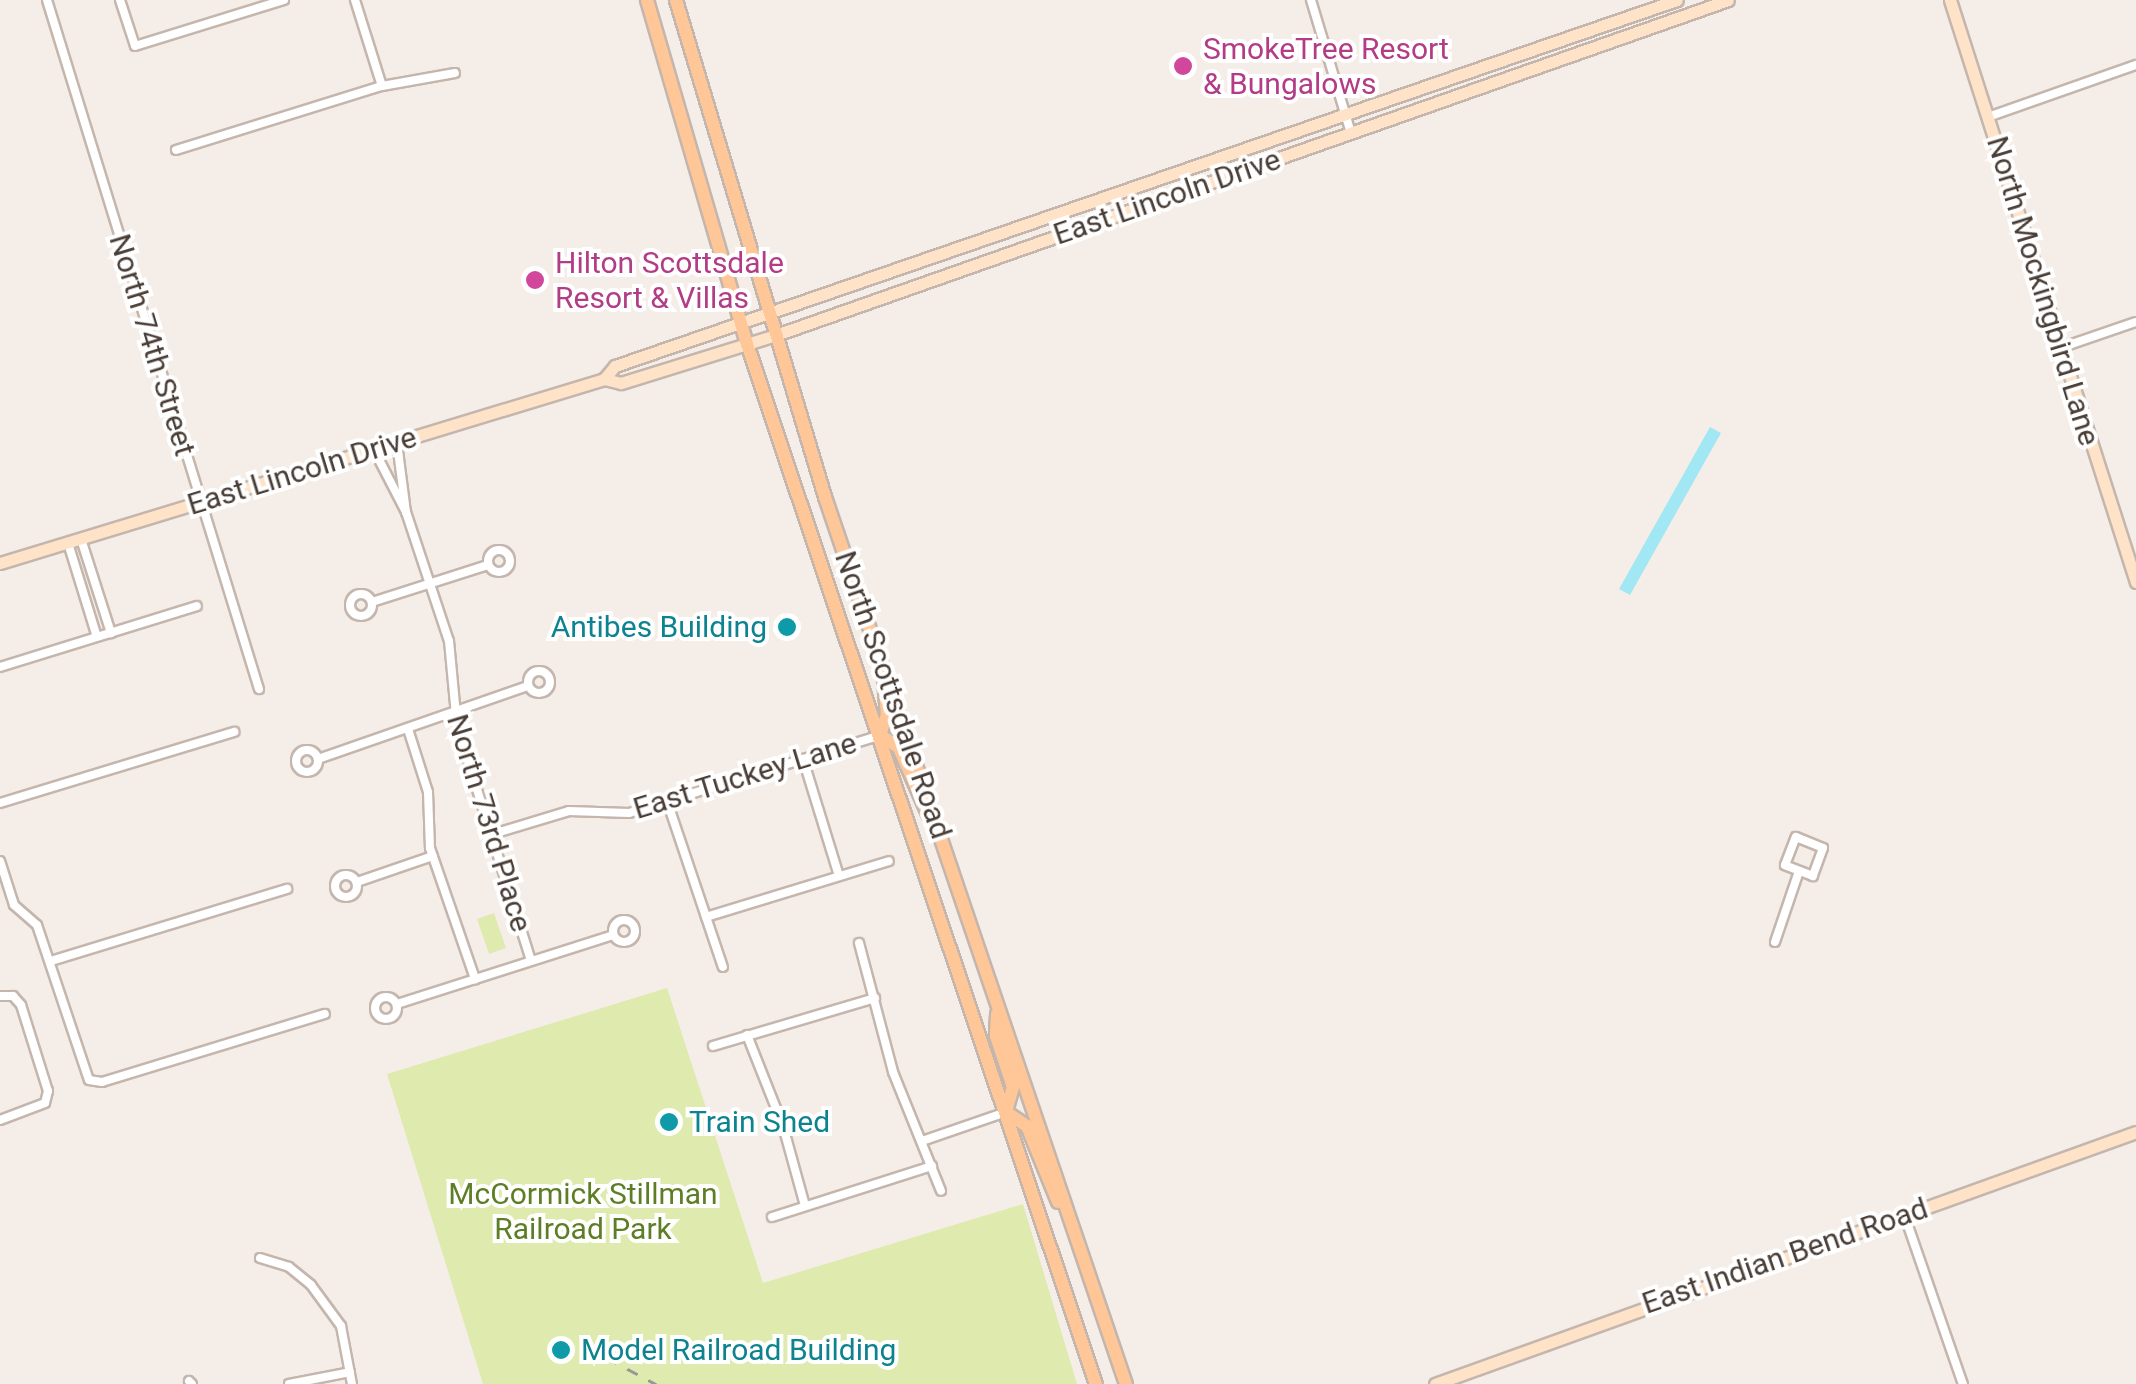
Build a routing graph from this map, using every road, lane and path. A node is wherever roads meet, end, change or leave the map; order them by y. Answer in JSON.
{"nodes":[{"id":1,"x":47,"y":0,"type":"edge"},
{"id":2,"x":120,"y":0,"type":"edge"},
{"id":3,"x":284,"y":0,"type":"edge"},
{"id":4,"x":355,"y":0,"type":"edge"},
{"id":5,"x":648,"y":0,"type":"edge"},
{"id":6,"x":676,"y":0,"type":"edge"},
{"id":7,"x":1312,"y":0,"type":"edge"},
{"id":8,"x":1679,"y":0,"type":"edge"},
{"id":9,"x":1728,"y":0,"type":"edge"},
{"id":10,"x":1950,"y":0,"type":"edge"},
{"id":11,"x":1686,"y":15,"type":"junction"},
{"id":12,"x":2136,"y":65,"type":"edge"},
{"id":13,"x":455,"y":72,"type":"dead end"},
{"id":14,"x":382,"y":86,"type":"junction"},
{"id":15,"x":1988,"y":117,"type":"junction"},
{"id":16,"x":1346,"y":118,"type":"junction"},
{"id":17,"x":1350,"y":133,"type":"junction"},
{"id":18,"x":176,"y":150,"type":"dead end"},
{"id":19,"x":768,"y":318,"type":"junction"},
{"id":20,"x":2136,"y":322,"type":"edge"},
{"id":21,"x":742,"y":326,"type":"junction"},
{"id":22,"x":773,"y":336,"type":"junction"},
{"id":23,"x":747,"y":344,"type":"junction"},
{"id":24,"x":2062,"y":355,"type":"junction"},
{"id":25,"x":604,"y":379,"type":"junction"},
{"id":26,"x":397,"y":442,"type":"junction"},
{"id":27,"x":374,"y":450,"type":"junction"},
{"id":28,"x":198,"y":502,"type":"junction"},
{"id":29,"x":406,"y":512,"type":"junction"},
{"id":30,"x":81,"y":539,"type":"junction"},
{"id":31,"x":68,"y":543,"type":"junction"},
{"id":32,"x":0,"y":563,"type":"edge"},
{"id":33,"x":848,"y":563,"type":"junction"},
{"id":34,"x":488,"y":565,"type":"dead end"},
{"id":35,"x":825,"y":570,"type":"junction"},
{"id":36,"x":2136,"y":582,"type":"edge"},
{"id":37,"x":430,"y":584,"type":"junction"},
{"id":38,"x":372,"y":602,"type":"dead end"},
{"id":39,"x":197,"y":606,"type":"dead end"},
{"id":40,"x":111,"y":633,"type":"junction"},
{"id":41,"x":97,"y":637,"type":"junction"},
{"id":42,"x":884,"y":663,"type":"junction"},
{"id":43,"x":0,"y":666,"type":"edge"},
{"id":44,"x":528,"y":686,"type":"dead end"},
{"id":45,"x":259,"y":690,"type":"dead end"},
{"id":46,"x":454,"y":712,"type":"junction"},
{"id":47,"x":408,"y":729,"type":"junction"},
{"id":48,"x":234,"y":732,"type":"dead end"},
{"id":49,"x":880,"y":735,"type":"junction"},
{"id":50,"x":318,"y":759,"type":"dead end"},
{"id":51,"x":803,"y":759,"type":"junction"},
{"id":52,"x":668,"y":800,"type":"junction"},
{"id":53,"x":0,"y":804,"type":"edge"},
{"id":54,"x":938,"y":830,"type":"junction"},
{"id":55,"x":493,"y":834,"type":"junction"},
{"id":56,"x":433,"y":856,"type":"junction"},
{"id":57,"x":889,"y":860,"type":"dead end"},
{"id":58,"x":0,"y":861,"type":"edge"},
{"id":59,"x":1798,"y":870,"type":"junction"},
{"id":60,"x":840,"y":876,"type":"junction"},
{"id":61,"x":357,"y":882,"type":"dead end"},
{"id":62,"x":287,"y":889,"type":"dead end"},
{"id":63,"x":706,"y":918,"type":"junction"},
{"id":64,"x":613,"y":935,"type":"dead end"},
{"id":65,"x":1774,"y":942,"type":"dead end"},
{"id":66,"x":859,"y":944,"type":"dead end"},
{"id":67,"x":530,"y":960,"type":"junction"},
{"id":68,"x":51,"y":962,"type":"junction"},
{"id":69,"x":724,"y":967,"type":"dead end"},
{"id":70,"x":475,"y":979,"type":"junction"},
{"id":71,"x":0,"y":996,"type":"edge"},
{"id":72,"x":875,"y":998,"type":"junction"},
{"id":73,"x":397,"y":1004,"type":"dead end"},
{"id":74,"x":998,"y":1005,"type":"junction"},
{"id":75,"x":325,"y":1014,"type":"dead end"},
{"id":76,"x":747,"y":1035,"type":"junction"},
{"id":77,"x":713,"y":1046,"type":"dead end"},
{"id":78,"x":1006,"y":1112,"type":"junction"},
{"id":79,"x":0,"y":1120,"type":"edge"},
{"id":80,"x":2136,"y":1132,"type":"edge"},
{"id":81,"x":922,"y":1141,"type":"junction"},
{"id":82,"x":932,"y":1166,"type":"junction"},
{"id":83,"x":941,"y":1191,"type":"dead end"},
{"id":84,"x":804,"y":1206,"type":"junction"},
{"id":85,"x":1904,"y":1214,"type":"junction"},
{"id":86,"x":1068,"y":1216,"type":"junction"},
{"id":87,"x":772,"y":1217,"type":"dead end"},
{"id":88,"x":260,"y":1258,"type":"dead end"},
{"id":89,"x":350,"y":1372,"type":"junction"},
{"id":90,"x":289,"y":1384,"type":"edge"},
{"id":91,"x":352,"y":1384,"type":"edge"},
{"id":92,"x":1096,"y":1384,"type":"edge"},
{"id":93,"x":1126,"y":1384,"type":"edge"},
{"id":94,"x":1435,"y":1384,"type":"edge"},
{"id":95,"x":1963,"y":1384,"type":"edge"}],
"edges":[{"from":1,"to":28,"type":"street","name":"North 74th Street"},
{"from":2,"to":3,"type":"street"},
{"from":4,"to":14,"type":"street"},
{"from":5,"to":21,"type":"main road","name":"North Scottsdale Road"},
{"from":6,"to":19,"type":"main road","name":"North Scottsdale Road"},
{"from":7,"to":16,"type":"street"},
{"from":8,"to":11,"type":"main road"},
{"from":8,"to":16,"type":"main road","name":"East Lincoln Drive"},
{"from":9,"to":11,"type":"main road","name":"East Lincoln Drive"},
{"from":10,"to":15,"type":"main road","name":"North Mockingbird Lane"},
{"from":11,"to":17,"type":"main road","name":"East Lincoln Drive"},
{"from":12,"to":15,"type":"street"},
{"from":13,"to":14,"type":"street"},
{"from":14,"to":18,"type":"street"},
{"from":15,"to":24,"type":"main road","name":"North Mockingbird Lane"},
{"from":16,"to":17,"type":"street"},
{"from":16,"to":19,"type":"main road","name":"East Lincoln Drive"},
{"from":17,"to":22,"type":"main road","name":"East Lincoln Drive"},
{"from":19,"to":21,"type":"main road","name":"East Lincoln Drive"},
{"from":19,"to":22,"type":"main road","name":"North Scottsdale Road"},
{"from":20,"to":24,"type":"street"},
{"from":21,"to":23,"type":"main road","name":"North Scottsdale Road"},
{"from":21,"to":25,"type":"main road","name":"East Lincoln Drive"},
{"from":22,"to":23,"type":"main road","name":"East Lincoln Drive"},
{"from":22,"to":33,"type":"main road","name":"North Scottsdale Road"},
{"from":23,"to":25,"type":"main road","name":"East Lincoln Drive"},
{"from":23,"to":35,"type":"main road","name":"North Scottsdale Road"},
{"from":24,"to":36,"type":"main road","name":"North Mockingbird Lane"},
{"from":25,"to":26,"type":"main road","name":"East Lincoln Drive"},
{"from":26,"to":27,"type":"main road","name":"East Lincoln Drive"},
{"from":26,"to":29,"type":"street","name":"North 73rd Place"},
{"from":27,"to":28,"type":"main road","name":"East Lincoln Drive"},
{"from":27,"to":29,"type":"street","name":"North 73rd Place"},
{"from":28,"to":30,"type":"main road","name":"East Lincoln Drive"},
{"from":28,"to":45,"type":"street","name":"North 74th Street"},
{"from":29,"to":37,"type":"street","name":"North 73rd Place"},
{"from":30,"to":31,"type":"main road","name":"East Lincoln Drive"},
{"from":30,"to":40,"type":"street"},
{"from":31,"to":32,"type":"main road","name":"East Lincoln Drive"},
{"from":31,"to":41,"type":"street"},
{"from":33,"to":35,"type":"main road"},
{"from":33,"to":42,"type":"main road","name":"North Scottsdale Road"},
{"from":34,"to":37,"type":"street"},
{"from":35,"to":49,"type":"main road","name":"North Scottsdale Road"},
{"from":37,"to":38,"type":"street"},
{"from":37,"to":46,"type":"street","name":"North 73rd Place"},
{"from":39,"to":40,"type":"street"},
{"from":40,"to":41,"type":"street"},
{"from":41,"to":43,"type":"street"},
{"from":42,"to":49,"type":"main road"},
{"from":42,"to":54,"type":"main road","name":"North Scottsdale Road"},
{"from":44,"to":46,"type":"street"},
{"from":46,"to":47,"type":"street"},
{"from":46,"to":55,"type":"street","name":"North 73rd Place"},
{"from":47,"to":50,"type":"street"},
{"from":47,"to":56,"type":"street"},
{"from":48,"to":53,"type":"street"},
{"from":49,"to":51,"type":"street","name":"East Tuckey Lane"},
{"from":49,"to":54,"type":"main road"},
{"from":49,"to":78,"type":"main road","name":"North Scottsdale Road"},
{"from":51,"to":52,"type":"street","name":"East Tuckey Lane"},
{"from":51,"to":60,"type":"street"},
{"from":52,"to":55,"type":"street","name":"East Tuckey Lane"},
{"from":52,"to":63,"type":"street"},
{"from":54,"to":74,"type":"main road","name":"North Scottsdale Road"},
{"from":55,"to":67,"type":"street","name":"North 73rd Place"},
{"from":56,"to":61,"type":"street"},
{"from":56,"to":70,"type":"street"},
{"from":57,"to":60,"type":"street"},
{"from":58,"to":68,"type":"street"},
{"from":59,"to":59,"type":"street"},
{"from":59,"to":65,"type":"street"},
{"from":60,"to":63,"type":"street"},
{"from":62,"to":68,"type":"street"},
{"from":63,"to":69,"type":"street"},
{"from":64,"to":67,"type":"street"},
{"from":66,"to":72,"type":"street"},
{"from":67,"to":70,"type":"street"},
{"from":68,"to":75,"type":"street"},
{"from":70,"to":73,"type":"street"},
{"from":71,"to":79,"type":"street"},
{"from":72,"to":76,"type":"street"},
{"from":72,"to":81,"type":"street"},
{"from":74,"to":78,"type":"main road"},
{"from":74,"to":86,"type":"main road","name":"North Scottsdale Road"},
{"from":76,"to":77,"type":"street"},
{"from":76,"to":84,"type":"street"},
{"from":78,"to":81,"type":"street"},
{"from":78,"to":86,"type":"main road"},
{"from":78,"to":92,"type":"main road","name":"North Scottsdale Road"},
{"from":80,"to":85,"type":"main road","name":"East Indian Bend Road"},
{"from":81,"to":82,"type":"street"},
{"from":82,"to":83,"type":"street"},
{"from":82,"to":84,"type":"street"},
{"from":84,"to":87,"type":"street"},
{"from":85,"to":94,"type":"main road","name":"East Indian Bend Road"},
{"from":85,"to":95,"type":"street"},
{"from":86,"to":93,"type":"main road","name":"North Scottsdale Road"},
{"from":88,"to":89,"type":"street"},
{"from":89,"to":90,"type":"street"},
{"from":89,"to":91,"type":"street"}]}
